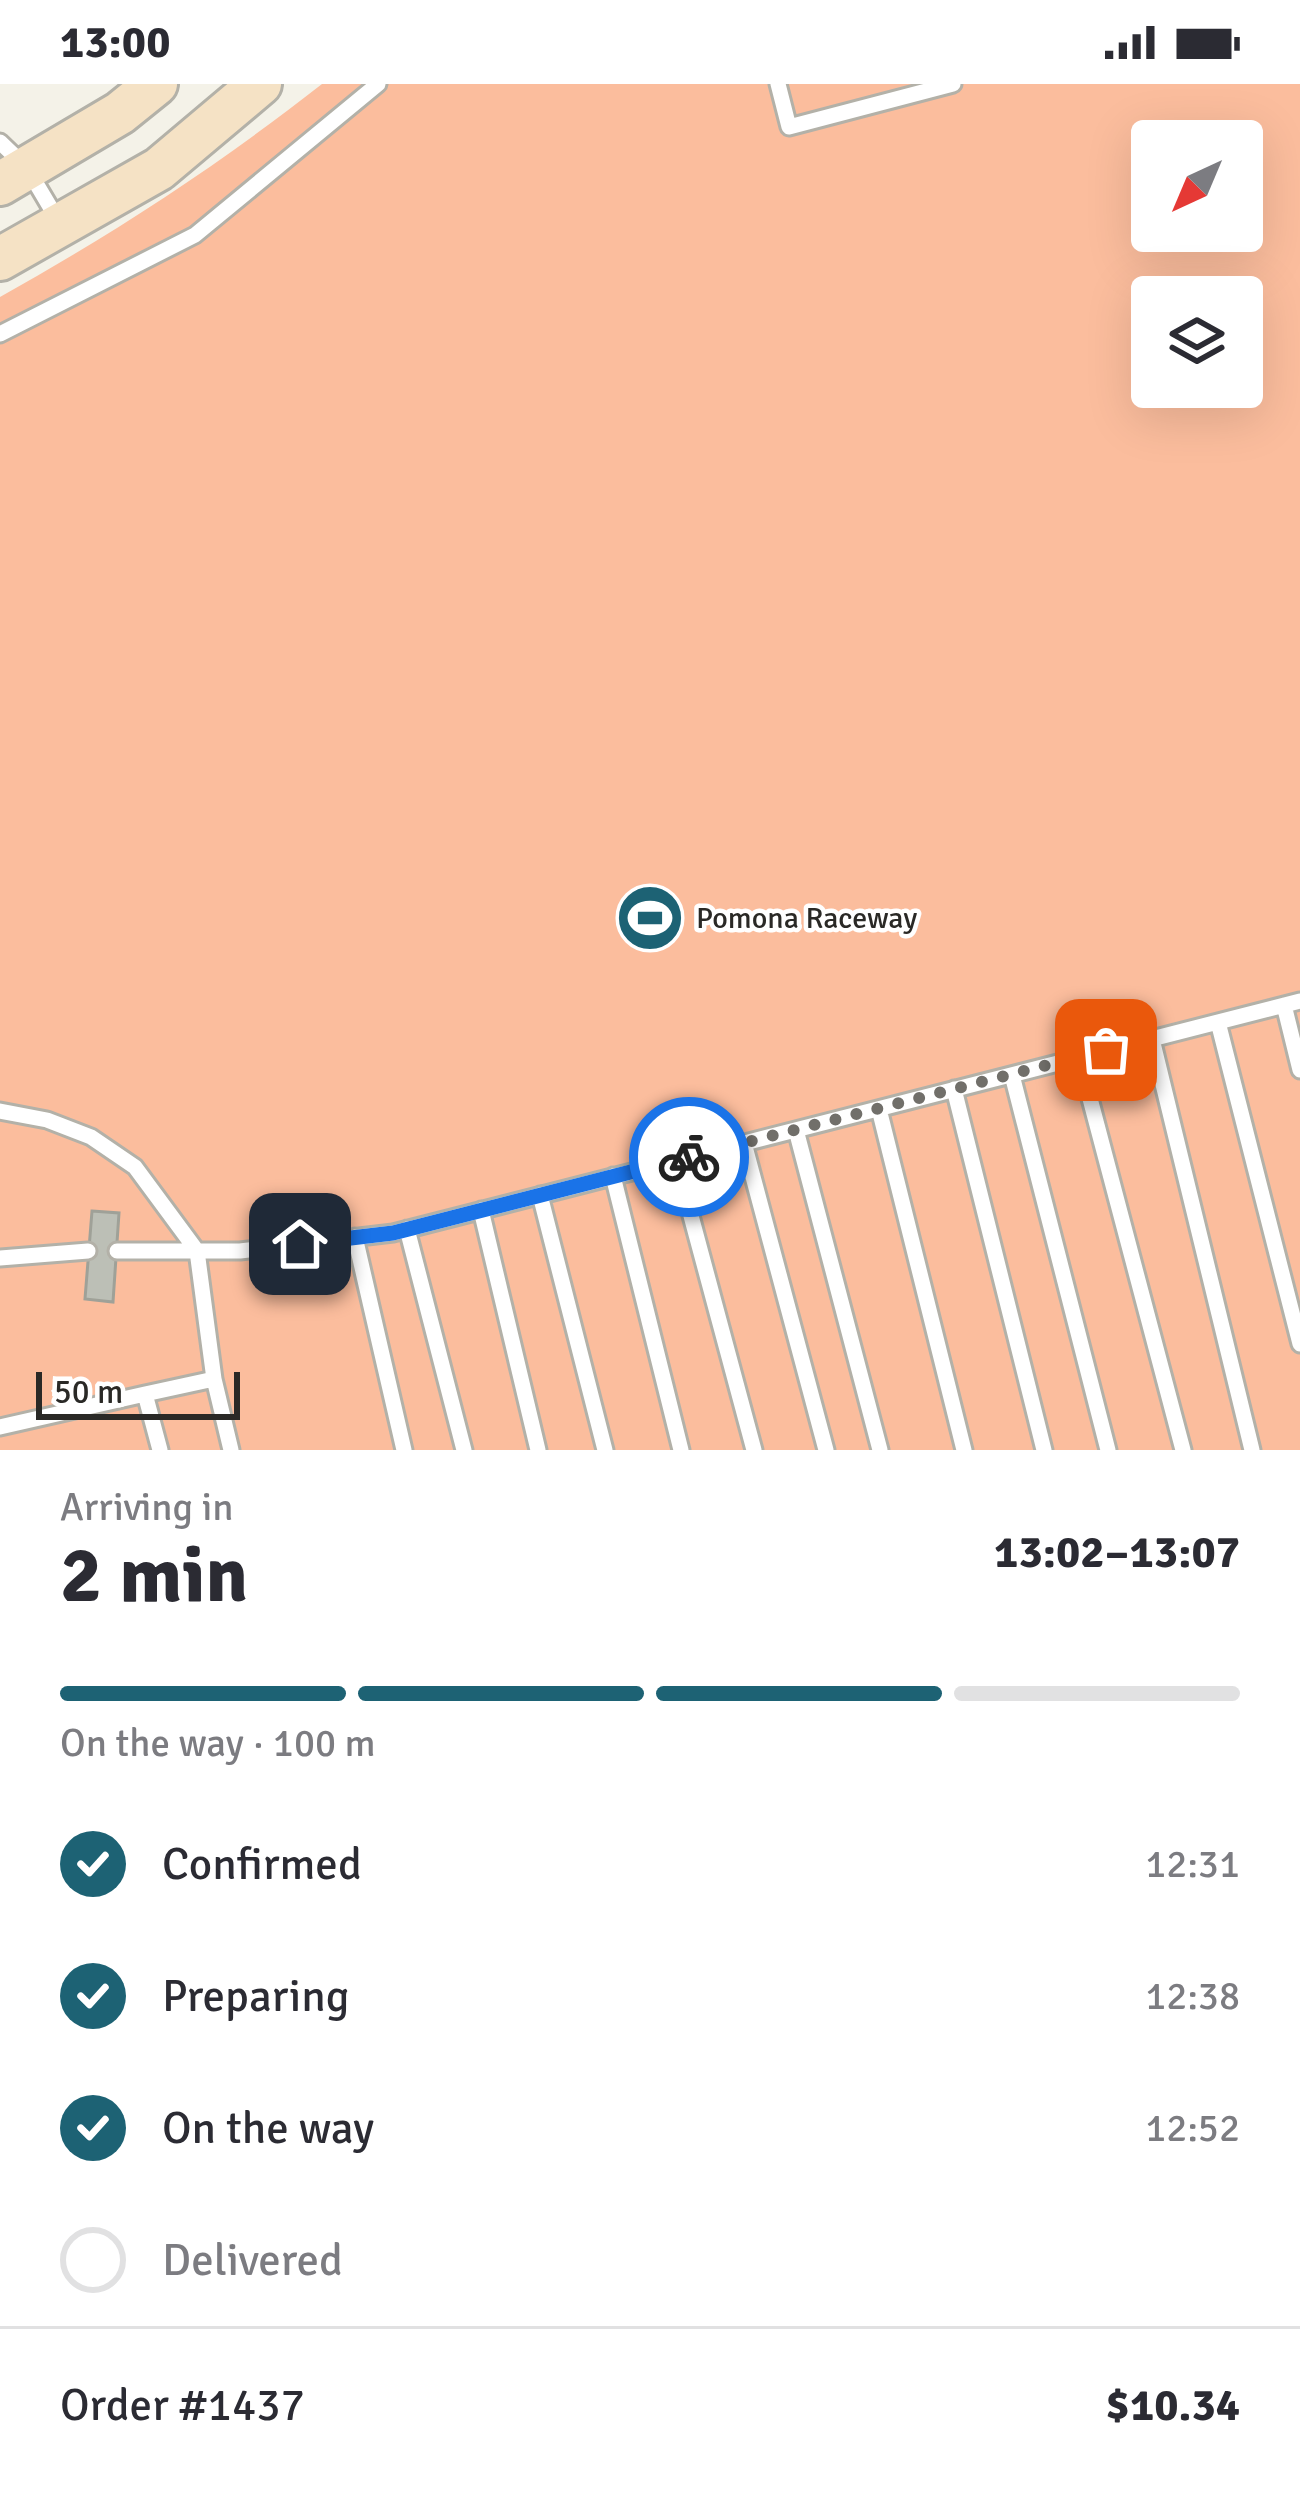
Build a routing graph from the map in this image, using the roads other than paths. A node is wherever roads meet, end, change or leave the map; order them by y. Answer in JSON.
{"nodes":[{"id":1,"x":156,"y":84,"type":"edge"},
{"id":2,"x":260,"y":84,"type":"edge"},
{"id":3,"x":378,"y":84,"type":"edge"},
{"id":4,"x":778,"y":84,"type":"edge"},
{"id":5,"x":953,"y":84,"type":"edge"},
{"id":6,"x":9,"y":165,"type":"edge"},
{"id":7,"x":60,"y":225,"type":"junction"},
{"id":8,"x":0,"y":259,"type":"edge"},
{"id":9,"x":0,"y":334,"type":"edge"},
{"id":10,"x":1292,"y":1003,"type":"edge"},
{"id":11,"x":1218,"y":1022,"type":"junction"},
{"id":12,"x":1152,"y":1039,"type":"junction"},
{"id":13,"x":1079,"y":1058,"type":"junction"},
{"id":14,"x":1300,"y":1070,"type":"edge"},
{"id":15,"x":1012,"y":1075,"type":"junction"},
{"id":16,"x":954,"y":1089,"type":"junction"},
{"id":17,"x":879,"y":1108,"type":"junction"},
{"id":18,"x":0,"y":1111,"type":"edge"},
{"id":19,"x":796,"y":1130,"type":"junction"},
{"id":20,"x":744,"y":1143,"type":"junction"},
{"id":21,"x":676,"y":1160,"type":"junction"},
{"id":22,"x":613,"y":1176,"type":"junction"},
{"id":23,"x":540,"y":1196,"type":"junction"},
{"id":24,"x":481,"y":1210,"type":"junction"},
{"id":25,"x":407,"y":1229,"type":"junction"},
{"id":26,"x":355,"y":1237,"type":"junction"},
{"id":27,"x":88,"y":1251,"type":"dead end"},
{"id":28,"x":117,"y":1251,"type":"dead end"},
{"id":29,"x":197,"y":1251,"type":"junction"},
{"id":30,"x":0,"y":1258,"type":"edge"},
{"id":31,"x":1300,"y":1344,"type":"edge"},
{"id":32,"x":214,"y":1379,"type":"junction"},
{"id":33,"x":146,"y":1394,"type":"junction"},
{"id":34,"x":0,"y":1427,"type":"edge"},
{"id":35,"x":160,"y":1450,"type":"edge"},
{"id":36,"x":231,"y":1450,"type":"edge"},
{"id":37,"x":404,"y":1450,"type":"edge"},
{"id":38,"x":464,"y":1450,"type":"edge"},
{"id":39,"x":538,"y":1450,"type":"edge"},
{"id":40,"x":605,"y":1450,"type":"edge"},
{"id":41,"x":681,"y":1450,"type":"edge"},
{"id":42,"x":754,"y":1450,"type":"edge"},
{"id":43,"x":826,"y":1450,"type":"edge"},
{"id":44,"x":880,"y":1450,"type":"edge"},
{"id":45,"x":964,"y":1450,"type":"edge"},
{"id":46,"x":1044,"y":1450,"type":"edge"},
{"id":47,"x":1108,"y":1450,"type":"edge"},
{"id":48,"x":1183,"y":1450,"type":"edge"},
{"id":49,"x":1252,"y":1450,"type":"edge"}],
"edges":[{"from":1,"to":6,"type":"main road"},
{"from":2,"to":7,"type":"main road"},
{"from":3,"to":9,"type":"lane"},
{"from":4,"to":5,"type":"lane"},
{"from":6,"to":7,"type":"lane"},
{"from":7,"to":8,"type":"main road"},
{"from":10,"to":11,"type":"lane"},
{"from":10,"to":14,"type":"lane"},
{"from":11,"to":12,"type":"lane"},
{"from":11,"to":31,"type":"lane"},
{"from":12,"to":13,"type":"lane"},
{"from":12,"to":49,"type":"lane"},
{"from":13,"to":15,"type":"lane"},
{"from":13,"to":48,"type":"lane"},
{"from":15,"to":16,"type":"lane"},
{"from":15,"to":47,"type":"lane"},
{"from":16,"to":17,"type":"lane"},
{"from":16,"to":46,"type":"lane"},
{"from":17,"to":19,"type":"lane"},
{"from":17,"to":45,"type":"lane"},
{"from":18,"to":29,"type":"lane"},
{"from":19,"to":20,"type":"lane"},
{"from":19,"to":44,"type":"lane"},
{"from":20,"to":21,"type":"lane"},
{"from":20,"to":43,"type":"lane"},
{"from":21,"to":22,"type":"lane"},
{"from":21,"to":42,"type":"lane"},
{"from":22,"to":23,"type":"lane"},
{"from":22,"to":41,"type":"lane"},
{"from":23,"to":24,"type":"lane"},
{"from":23,"to":40,"type":"lane"},
{"from":24,"to":25,"type":"lane"},
{"from":24,"to":39,"type":"lane"},
{"from":25,"to":26,"type":"lane"},
{"from":25,"to":38,"type":"lane"},
{"from":26,"to":29,"type":"lane"},
{"from":26,"to":37,"type":"lane"},
{"from":27,"to":30,"type":"lane"},
{"from":28,"to":29,"type":"lane"},
{"from":29,"to":32,"type":"lane"},
{"from":32,"to":33,"type":"lane"},
{"from":32,"to":36,"type":"lane"},
{"from":33,"to":34,"type":"lane"},
{"from":33,"to":35,"type":"lane"}]}
